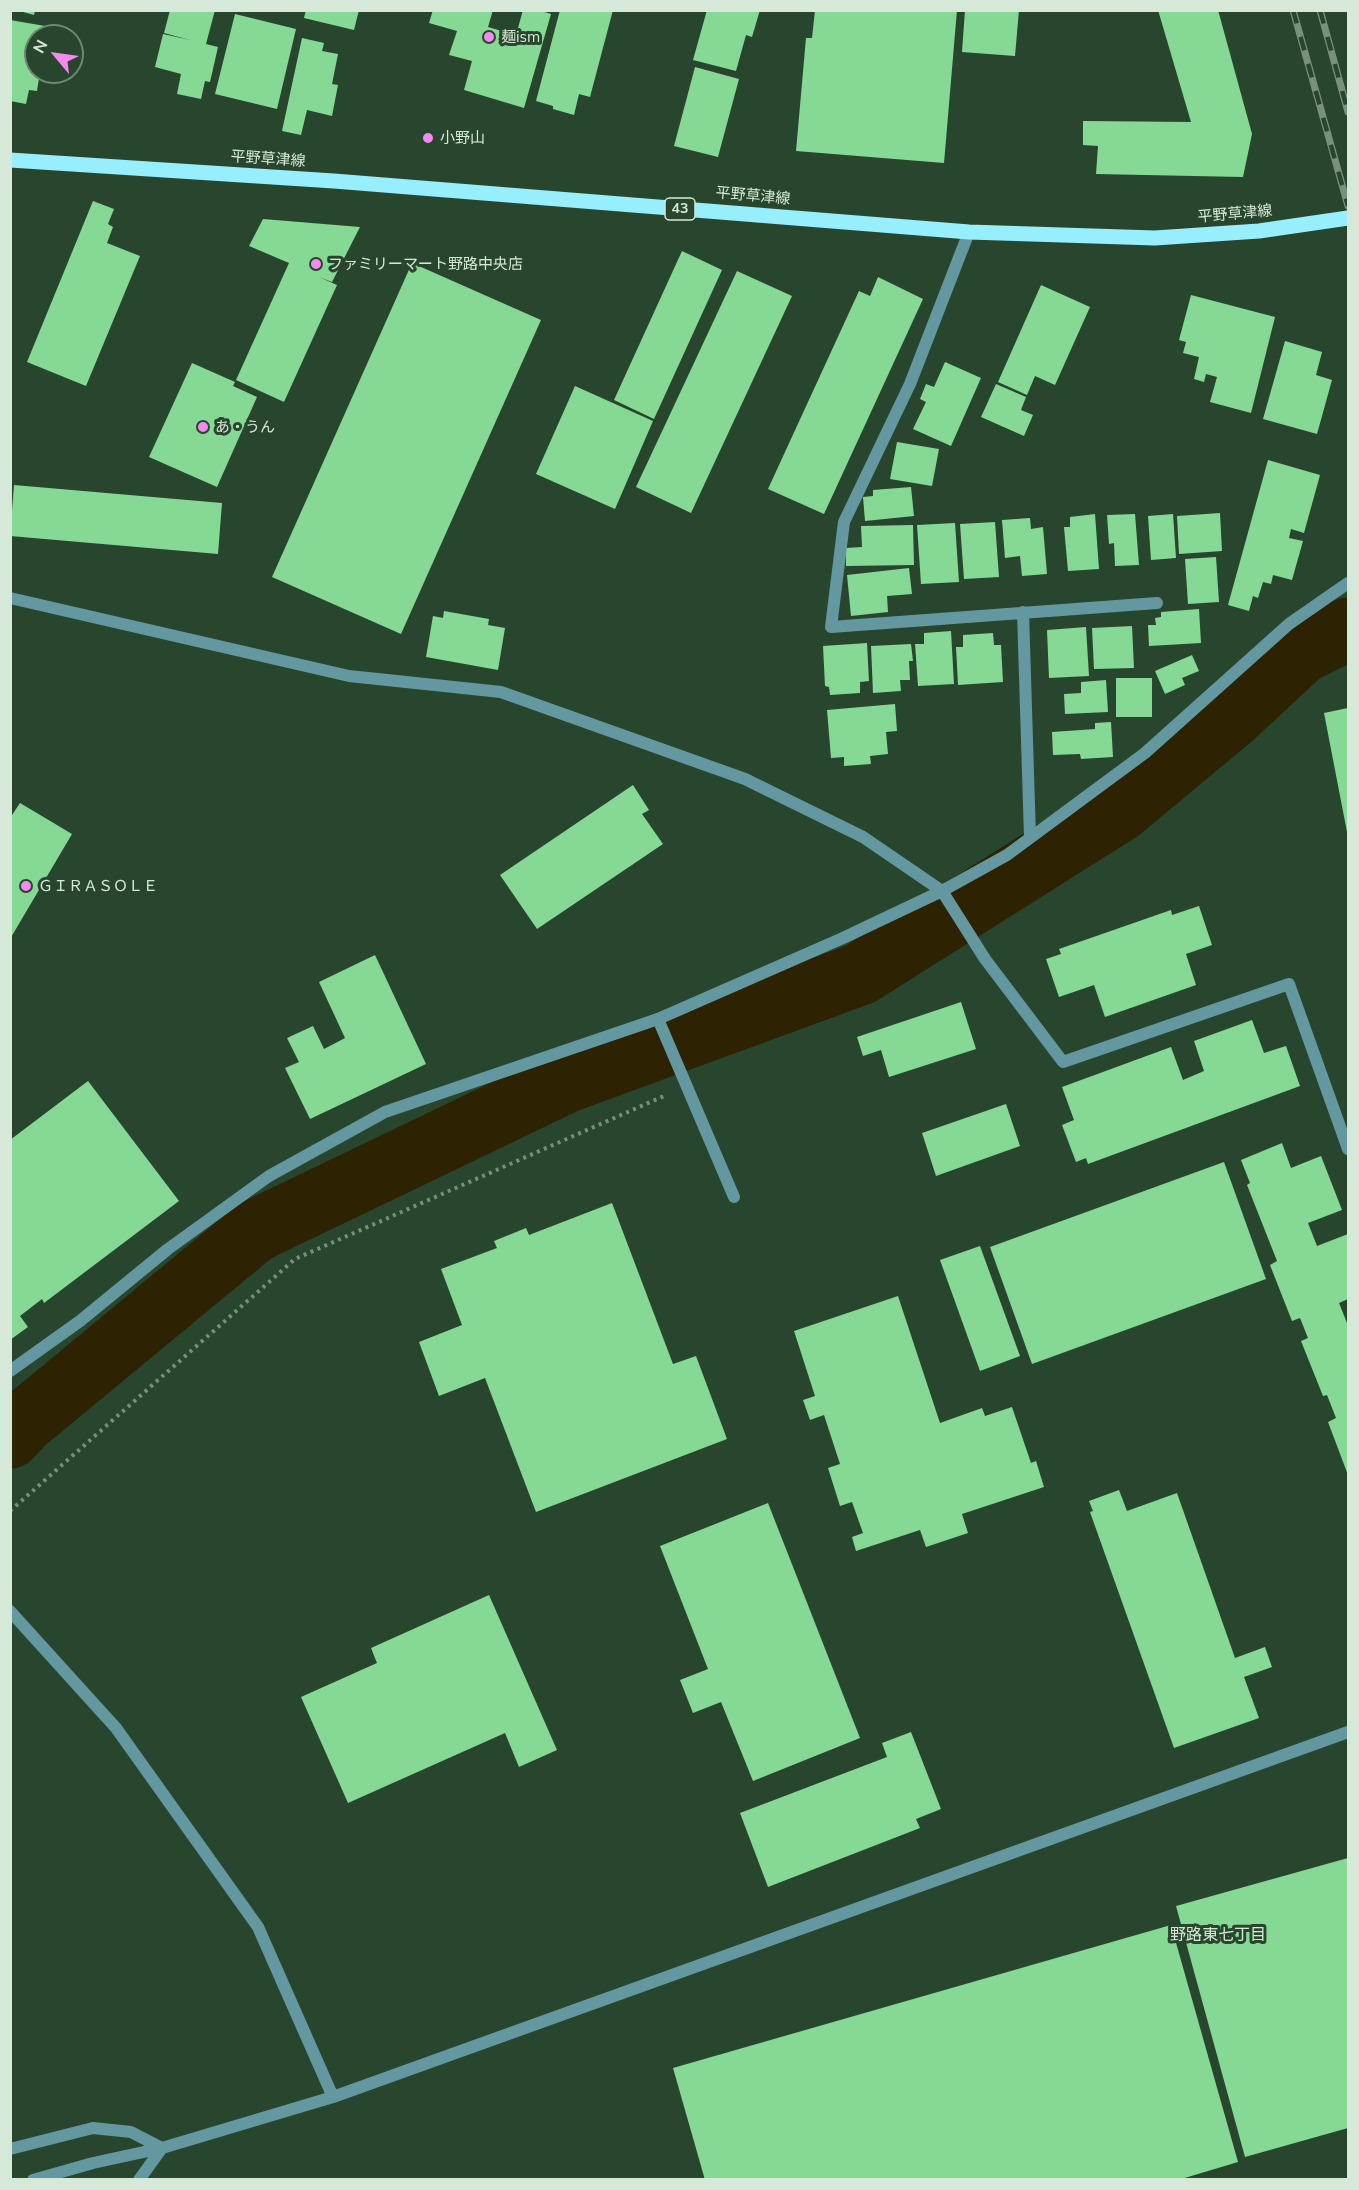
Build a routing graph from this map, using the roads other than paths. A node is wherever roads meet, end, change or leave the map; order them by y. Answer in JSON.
{"nodes":[{"id":1,"x":10,"y":160,"type":"edge"},
{"id":2,"x":1348,"y":218,"type":"edge"},
{"id":3,"x":969,"y":232,"type":"junction"},
{"id":4,"x":1348,"y":583,"type":"edge"},
{"id":5,"x":10,"y":598,"type":"edge"},
{"id":6,"x":1156,"y":603,"type":"dead end"},
{"id":7,"x":1023,"y":612,"type":"junction"},
{"id":8,"x":1030,"y":837,"type":"junction"},
{"id":9,"x":942,"y":891,"type":"junction"},
{"id":10,"x":658,"y":1019,"type":"junction"},
{"id":11,"x":1348,"y":1149,"type":"edge"},
{"id":12,"x":734,"y":1197,"type":"dead end"},
{"id":13,"x":10,"y":1371,"type":"edge"},
{"id":14,"x":10,"y":1611,"type":"edge"},
{"id":15,"x":1348,"y":1731,"type":"edge"},
{"id":16,"x":333,"y":2097,"type":"junction"},
{"id":17,"x":162,"y":2148,"type":"junction"},
{"id":18,"x":10,"y":2149,"type":"edge"},
{"id":19,"x":33,"y":2180,"type":"edge"},
{"id":20,"x":139,"y":2180,"type":"edge"}],
"edges":[{"from":1,"to":3,"type":"main road","name":"平野草津線","number":"43"},
{"from":2,"to":3,"type":"main road","name":"平野草津線","number":"43"},
{"from":3,"to":7,"type":"street"},
{"from":4,"to":8,"type":"street"},
{"from":5,"to":9,"type":"street"},
{"from":6,"to":7,"type":"street"},
{"from":7,"to":8,"type":"street"},
{"from":8,"to":9,"type":"street"},
{"from":9,"to":10,"type":"street"},
{"from":9,"to":11,"type":"street"},
{"from":10,"to":12,"type":"street"},
{"from":10,"to":13,"type":"street"},
{"from":14,"to":16,"type":"street"},
{"from":15,"to":16,"type":"street"},
{"from":16,"to":17,"type":"street"},
{"from":17,"to":18,"type":"street"},
{"from":17,"to":19,"type":"street"},
{"from":17,"to":20,"type":"street"}]}
